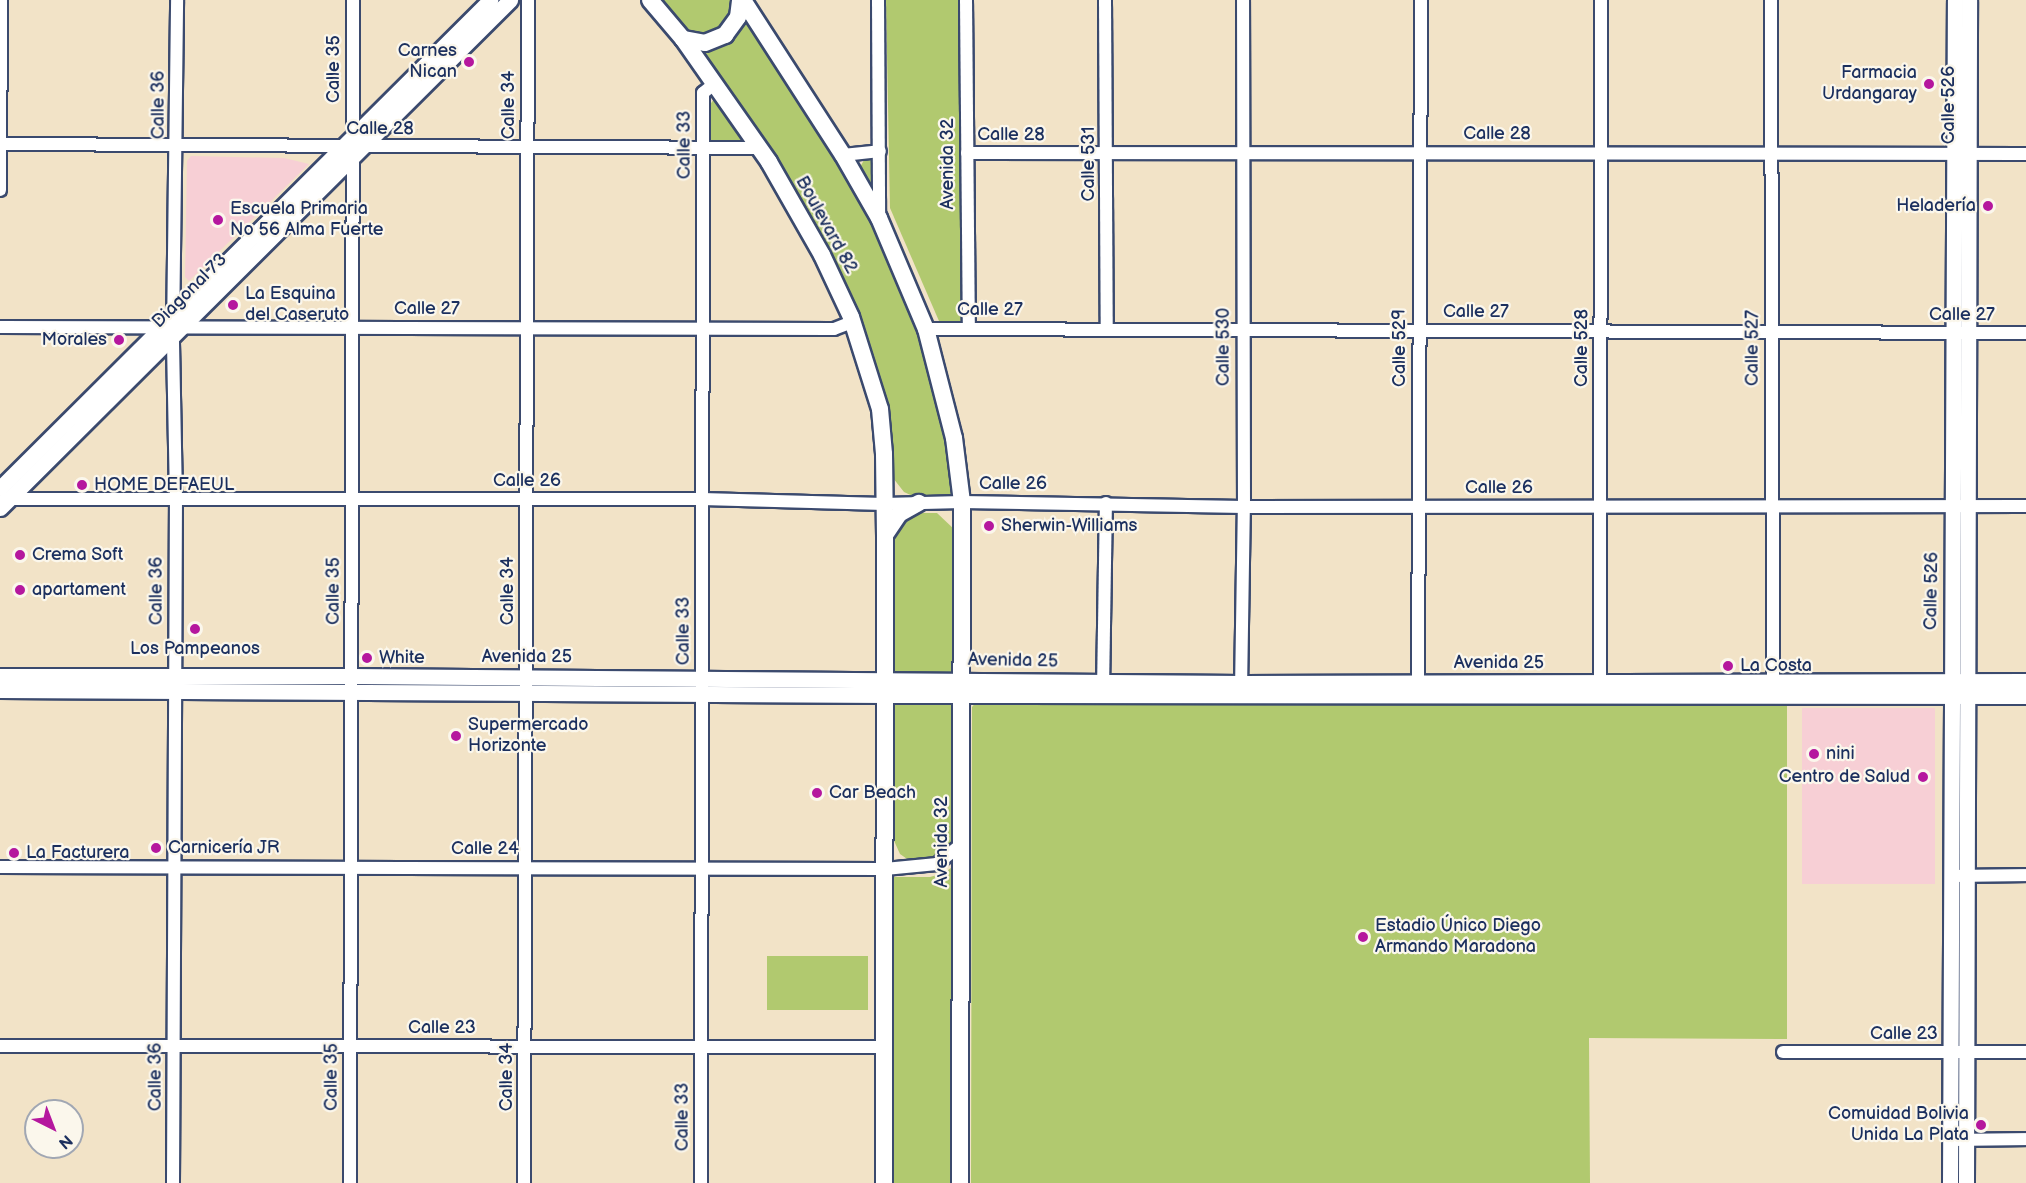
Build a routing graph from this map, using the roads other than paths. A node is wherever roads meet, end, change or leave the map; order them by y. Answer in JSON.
{"nodes":[{"id":1,"x":1,"y":0,"type":"edge"},
{"id":2,"x":177,"y":0,"type":"edge"},
{"id":3,"x":353,"y":0,"type":"edge"},
{"id":4,"x":490,"y":0,"type":"edge"},
{"id":5,"x":510,"y":0,"type":"edge"},
{"id":6,"x":528,"y":0,"type":"edge"},
{"id":7,"x":650,"y":0,"type":"edge"},
{"id":8,"x":741,"y":0,"type":"edge"},
{"id":9,"x":878,"y":0,"type":"edge"},
{"id":10,"x":966,"y":0,"type":"edge"},
{"id":11,"x":1105,"y":0,"type":"edge"},
{"id":12,"x":1243,"y":0,"type":"edge"},
{"id":13,"x":1420,"y":0,"type":"edge"},
{"id":14,"x":1601,"y":0,"type":"edge"},
{"id":15,"x":1771,"y":0,"type":"edge"},
{"id":16,"x":1955,"y":0,"type":"edge"},
{"id":17,"x":1969,"y":0,"type":"edge"},
{"id":18,"x":683,"y":39,"type":"junction"},
{"id":19,"x":714,"y":84,"type":"junction"},
{"id":20,"x":0,"y":144,"type":"edge"},
{"id":21,"x":177,"y":144,"type":"junction"},
{"id":22,"x":352,"y":147,"type":"junction"},
{"id":23,"x":527,"y":148,"type":"junction"},
{"id":24,"x":704,"y":148,"type":"junction"},
{"id":25,"x":759,"y":148,"type":"junction"},
{"id":26,"x":880,"y":151,"type":"junction"},
{"id":27,"x":1244,"y":152,"type":"junction"},
{"id":28,"x":1419,"y":152,"type":"junction"},
{"id":29,"x":967,"y":153,"type":"junction"},
{"id":30,"x":1107,"y":153,"type":"junction"},
{"id":31,"x":1600,"y":153,"type":"junction"},
{"id":32,"x":1772,"y":153,"type":"junction"},
{"id":33,"x":1961,"y":154,"type":"junction"},
{"id":34,"x":2026,"y":154,"type":"edge"},
{"id":35,"x":843,"y":155,"type":"junction"},
{"id":36,"x":0,"y":190,"type":"edge"},
{"id":37,"x":879,"y":218,"type":"junction"},
{"id":38,"x":852,"y":322,"type":"junction"},
{"id":39,"x":172,"y":326,"type":"junction"},
{"id":40,"x":0,"y":327,"type":"edge"},
{"id":41,"x":352,"y":327,"type":"junction"},
{"id":42,"x":527,"y":328,"type":"junction"},
{"id":43,"x":702,"y":328,"type":"junction"},
{"id":44,"x":926,"y":328,"type":"junction"},
{"id":45,"x":969,"y":328,"type":"junction"},
{"id":46,"x":1107,"y":329,"type":"junction"},
{"id":47,"x":1242,"y":329,"type":"junction"},
{"id":48,"x":1418,"y":330,"type":"junction"},
{"id":49,"x":1600,"y":331,"type":"junction"},
{"id":50,"x":1770,"y":332,"type":"junction"},
{"id":51,"x":1960,"y":333,"type":"junction"},
{"id":52,"x":2026,"y":333,"type":"edge"},
{"id":53,"x":2,"y":499,"type":"edge"},
{"id":54,"x":176,"y":499,"type":"junction"},
{"id":55,"x":352,"y":499,"type":"junction"},
{"id":56,"x":526,"y":499,"type":"junction"},
{"id":57,"x":702,"y":499,"type":"junction"},
{"id":58,"x":962,"y":502,"type":"junction"},
{"id":59,"x":919,"y":503,"type":"junction"},
{"id":60,"x":1106,"y":503,"type":"junction"},
{"id":61,"x":884,"y":504,"type":"junction"},
{"id":62,"x":1420,"y":506,"type":"junction"},
{"id":63,"x":1599,"y":506,"type":"junction"},
{"id":64,"x":1773,"y":506,"type":"junction"},
{"id":65,"x":1960,"y":506,"type":"junction"},
{"id":66,"x":2026,"y":506,"type":"edge"},
{"id":67,"x":1244,"y":507,"type":"junction"},
{"id":68,"x":885,"y":535,"type":"junction"},
{"id":69,"x":0,"y":676,"type":"edge"},
{"id":70,"x":702,"y":678,"type":"junction"},
{"id":71,"x":2026,"y":681,"type":"edge"},
{"id":72,"x":351,"y":683,"type":"junction"},
{"id":73,"x":175,"y":684,"type":"junction"},
{"id":74,"x":526,"y":685,"type":"junction"},
{"id":75,"x":884,"y":687,"type":"junction"},
{"id":76,"x":961,"y":687,"type":"junction"},
{"id":77,"x":1103,"y":688,"type":"junction"},
{"id":78,"x":1241,"y":688,"type":"junction"},
{"id":79,"x":1966,"y":688,"type":"junction"},
{"id":80,"x":1418,"y":689,"type":"junction"},
{"id":81,"x":1950,"y":689,"type":"junction"},
{"id":82,"x":0,"y":690,"type":"edge"},
{"id":83,"x":1600,"y":690,"type":"junction"},
{"id":84,"x":1773,"y":690,"type":"junction"},
{"id":85,"x":701,"y":694,"type":"junction"},
{"id":86,"x":2026,"y":696,"type":"edge"},
{"id":87,"x":962,"y":844,"type":"junction"},
{"id":88,"x":0,"y":867,"type":"edge"},
{"id":89,"x":174,"y":867,"type":"junction"},
{"id":90,"x":351,"y":867,"type":"junction"},
{"id":91,"x":525,"y":867,"type":"junction"},
{"id":92,"x":701,"y":867,"type":"junction"},
{"id":93,"x":885,"y":869,"type":"junction"},
{"id":94,"x":1966,"y":875,"type":"junction"},
{"id":95,"x":2026,"y":875,"type":"edge"},
{"id":96,"x":1950,"y":876,"type":"junction"},
{"id":97,"x":0,"y":1046,"type":"edge"},
{"id":98,"x":174,"y":1046,"type":"junction"},
{"id":99,"x":350,"y":1046,"type":"junction"},
{"id":100,"x":525,"y":1046,"type":"junction"},
{"id":101,"x":701,"y":1047,"type":"junction"},
{"id":102,"x":885,"y":1047,"type":"junction"},
{"id":103,"x":1783,"y":1052,"type":"dead end"},
{"id":104,"x":1950,"y":1052,"type":"junction"},
{"id":105,"x":1966,"y":1052,"type":"junction"},
{"id":106,"x":2026,"y":1052,"type":"edge"},
{"id":107,"x":1966,"y":1139,"type":"junction"},
{"id":108,"x":2026,"y":1139,"type":"edge"},
{"id":109,"x":1950,"y":1140,"type":"junction"},
{"id":110,"x":173,"y":1183,"type":"edge"},
{"id":111,"x":350,"y":1183,"type":"edge"},
{"id":112,"x":524,"y":1183,"type":"edge"},
{"id":113,"x":701,"y":1183,"type":"edge"},
{"id":114,"x":885,"y":1183,"type":"edge"},
{"id":115,"x":960,"y":1183,"type":"edge"},
{"id":116,"x":1950,"y":1183,"type":"edge"},
{"id":117,"x":1966,"y":1183,"type":"edge"}],
"edges":[{"from":1,"to":20,"type":"street"},
{"from":2,"to":21,"type":"street","name":"Calle 36"},
{"from":3,"to":22,"type":"street","name":"Calle 35"},
{"from":4,"to":22,"type":"main road","name":"Diagonal 73"},
{"from":5,"to":22,"type":"main road","name":"Diagonal 73"},
{"from":6,"to":23,"type":"street","name":"Calle 34"},
{"from":7,"to":18,"type":"highway","name":"Boulevard 82"},
{"from":8,"to":18,"type":"highway"},
{"from":8,"to":35,"type":"highway"},
{"from":9,"to":26,"type":"street"},
{"from":10,"to":29,"type":"street","name":"Avenida 32"},
{"from":11,"to":30,"type":"street","name":"Calle 531"},
{"from":12,"to":27,"type":"street","name":"Calle 530"},
{"from":13,"to":28,"type":"street","name":"Calle 529"},
{"from":14,"to":31,"type":"street","name":"Calle 528"},
{"from":15,"to":32,"type":"street","name":"Calle 527"},
{"from":16,"to":33,"type":"main road","name":"Calle 526"},
{"from":17,"to":33,"type":"main road","name":"Calle 526"},
{"from":18,"to":19,"type":"highway","name":"Boulevard 82"},
{"from":19,"to":24,"type":"street","name":"Calle 33"},
{"from":19,"to":25,"type":"highway","name":"Boulevard 82"},
{"from":20,"to":21,"type":"street","name":"Calle 28"},
{"from":20,"to":36,"type":"street"},
{"from":21,"to":22,"type":"street","name":"Calle 28"},
{"from":21,"to":39,"type":"street","name":"Calle 36"},
{"from":22,"to":23,"type":"street","name":"Calle 28"},
{"from":22,"to":39,"type":"main road","name":"Diagonal 73"},
{"from":22,"to":41,"type":"street","name":"Calle 35"},
{"from":23,"to":24,"type":"street","name":"Calle 28"},
{"from":23,"to":42,"type":"street","name":"Calle 34"},
{"from":24,"to":25,"type":"street","name":"Calle 28"},
{"from":24,"to":43,"type":"street","name":"Calle 33"},
{"from":25,"to":38,"type":"highway","name":"Boulevard 82"},
{"from":26,"to":35,"type":"street"},
{"from":26,"to":37,"type":"street"},
{"from":27,"to":28,"type":"street","name":"Calle 28"},
{"from":27,"to":30,"type":"street","name":"Calle 28"},
{"from":27,"to":47,"type":"street","name":"Calle 530"},
{"from":28,"to":31,"type":"street","name":"Calle 28"},
{"from":28,"to":48,"type":"street","name":"Calle 529"},
{"from":29,"to":30,"type":"street","name":"Calle 28"},
{"from":29,"to":45,"type":"street","name":"Avenida 32"},
{"from":30,"to":46,"type":"street","name":"Calle 531"},
{"from":31,"to":32,"type":"street","name":"Calle 28"},
{"from":31,"to":49,"type":"street","name":"Calle 528"},
{"from":32,"to":33,"type":"street","name":"Calle 28"},
{"from":32,"to":50,"type":"street","name":"Calle 527"},
{"from":33,"to":34,"type":"street","name":"Calle 28"},
{"from":33,"to":51,"type":"main road","name":"Calle 526"},
{"from":35,"to":37,"type":"highway"},
{"from":37,"to":44,"type":"highway"},
{"from":38,"to":43,"type":"street","name":"Calle 27"},
{"from":38,"to":61,"type":"highway","name":"Boulevard 82"},
{"from":39,"to":40,"type":"street","name":"Calle 27"},
{"from":39,"to":41,"type":"street","name":"Calle 27"},
{"from":39,"to":53,"type":"main road","name":"Diagonal 73"},
{"from":39,"to":54,"type":"street","name":"Calle 36"},
{"from":41,"to":42,"type":"street","name":"Calle 27"},
{"from":41,"to":55,"type":"street","name":"Calle 35"},
{"from":42,"to":43,"type":"street","name":"Calle 27"},
{"from":42,"to":56,"type":"street","name":"Calle 34"},
{"from":43,"to":57,"type":"street","name":"Calle 33"},
{"from":44,"to":45,"type":"street","name":"Calle 27"},
{"from":44,"to":58,"type":"highway"},
{"from":45,"to":46,"type":"street","name":"Calle 27"},
{"from":46,"to":47,"type":"street","name":"Calle 27"},
{"from":47,"to":48,"type":"street","name":"Calle 27"},
{"from":47,"to":67,"type":"street","name":"Calle 530"},
{"from":48,"to":49,"type":"street","name":"Calle 27"},
{"from":48,"to":62,"type":"street","name":"Calle 529"},
{"from":49,"to":50,"type":"street","name":"Calle 27"},
{"from":49,"to":63,"type":"street","name":"Calle 528"},
{"from":50,"to":51,"type":"street","name":"Calle 27"},
{"from":50,"to":64,"type":"street","name":"Calle 527"},
{"from":51,"to":52,"type":"street","name":"Calle 27"},
{"from":51,"to":65,"type":"main road","name":"Calle 526"},
{"from":53,"to":54,"type":"street","name":"Calle 26"},
{"from":54,"to":55,"type":"street","name":"Calle 26"},
{"from":54,"to":73,"type":"street","name":"Calle 36"},
{"from":55,"to":56,"type":"street","name":"Calle 26"},
{"from":55,"to":72,"type":"street","name":"Calle 35"},
{"from":56,"to":57,"type":"street","name":"Calle 26"},
{"from":56,"to":74,"type":"street","name":"Calle 34"},
{"from":57,"to":61,"type":"street","name":"Calle 26"},
{"from":57,"to":70,"type":"street","name":"Calle 33"},
{"from":58,"to":59,"type":"street","name":"Calle 26"},
{"from":58,"to":60,"type":"street","name":"Calle 26"},
{"from":58,"to":76,"type":"highway","name":"Avenida 32"},
{"from":59,"to":61,"type":"street","name":"Calle 26"},
{"from":59,"to":68,"type":"highway"},
{"from":60,"to":67,"type":"street","name":"Calle 26"},
{"from":60,"to":77,"type":"street"},
{"from":61,"to":68,"type":"highway"},
{"from":62,"to":63,"type":"street","name":"Calle 26"},
{"from":62,"to":67,"type":"street","name":"Calle 26"},
{"from":62,"to":80,"type":"street","name":"Calle 529"},
{"from":63,"to":64,"type":"street","name":"Calle 26"},
{"from":63,"to":83,"type":"street","name":"Calle 528"},
{"from":64,"to":65,"type":"street","name":"Calle 26"},
{"from":64,"to":84,"type":"street","name":"Calle 527"},
{"from":65,"to":66,"type":"street","name":"Calle 26"},
{"from":65,"to":79,"type":"main road","name":"Calle 526"},
{"from":65,"to":81,"type":"main road","name":"Calle 526"},
{"from":67,"to":78,"type":"street","name":"Calle 530"},
{"from":68,"to":75,"type":"highway"},
{"from":69,"to":73,"type":"main road","name":"Avenida 25"},
{"from":70,"to":74,"type":"main road","name":"Avenida 25"},
{"from":70,"to":75,"type":"main road","name":"Avenida 25"},
{"from":70,"to":85,"type":"street","name":"Calle 33"},
{"from":71,"to":79,"type":"main road","name":"Avenida 25"},
{"from":72,"to":73,"type":"main road","name":"Avenida 25"},
{"from":72,"to":74,"type":"main road","name":"Avenida 25"},
{"from":72,"to":90,"type":"street","name":"Calle 35"},
{"from":73,"to":82,"type":"main road","name":"Avenida 25"},
{"from":73,"to":89,"type":"street","name":"Calle 36"},
{"from":74,"to":85,"type":"main road","name":"Avenida 25"},
{"from":74,"to":91,"type":"street","name":"Calle 34"},
{"from":75,"to":76,"type":"main road","name":"Avenida 25"},
{"from":75,"to":85,"type":"main road","name":"Avenida 25"},
{"from":75,"to":93,"type":"highway"},
{"from":76,"to":77,"type":"main road","name":"Avenida 25"},
{"from":76,"to":87,"type":"highway","name":"Avenida 32"},
{"from":77,"to":78,"type":"main road","name":"Avenida 25"},
{"from":78,"to":80,"type":"main road","name":"Avenida 25"},
{"from":79,"to":81,"type":"main road","name":"Avenida 25"},
{"from":79,"to":86,"type":"main road","name":"Avenida 25"},
{"from":79,"to":94,"type":"main road","name":"Calle 526"},
{"from":80,"to":83,"type":"main road","name":"Avenida 25"},
{"from":81,"to":84,"type":"main road","name":"Avenida 25"},
{"from":81,"to":96,"type":"main road","name":"Calle 526"},
{"from":83,"to":84,"type":"main road","name":"Avenida 25"},
{"from":85,"to":92,"type":"street","name":"Calle 33"},
{"from":87,"to":93,"type":"street","name":"Calle 24"},
{"from":87,"to":115,"type":"highway","name":"Avenida 32"},
{"from":88,"to":89,"type":"street","name":"Calle 24"},
{"from":89,"to":90,"type":"street","name":"Calle 24"},
{"from":89,"to":98,"type":"street","name":"Calle 36"},
{"from":90,"to":91,"type":"street","name":"Calle 24"},
{"from":90,"to":99,"type":"street","name":"Calle 35"},
{"from":91,"to":92,"type":"street","name":"Calle 24"},
{"from":91,"to":100,"type":"street","name":"Calle 34"},
{"from":92,"to":93,"type":"street","name":"Calle 24"},
{"from":92,"to":101,"type":"street","name":"Calle 33"},
{"from":93,"to":102,"type":"highway"},
{"from":94,"to":95,"type":"street"},
{"from":94,"to":96,"type":"street"},
{"from":94,"to":105,"type":"main road","name":"Calle 526"},
{"from":96,"to":104,"type":"main road","name":"Calle 526"},
{"from":97,"to":98,"type":"street","name":"Calle 23"},
{"from":98,"to":99,"type":"street","name":"Calle 23"},
{"from":98,"to":110,"type":"street","name":"Calle 36"},
{"from":99,"to":100,"type":"street","name":"Calle 23"},
{"from":99,"to":111,"type":"street","name":"Calle 35"},
{"from":100,"to":101,"type":"street","name":"Calle 23"},
{"from":100,"to":112,"type":"street","name":"Calle 34"},
{"from":101,"to":102,"type":"street","name":"Calle 23"},
{"from":101,"to":113,"type":"street","name":"Calle 33"},
{"from":102,"to":114,"type":"highway"},
{"from":103,"to":104,"type":"street","name":"Calle 23"},
{"from":104,"to":105,"type":"street","name":"Calle 23"},
{"from":104,"to":109,"type":"main road","name":"Calle 526"},
{"from":105,"to":106,"type":"street","name":"Calle 23"},
{"from":105,"to":107,"type":"main road","name":"Calle 526"},
{"from":107,"to":108,"type":"street"},
{"from":107,"to":109,"type":"street"},
{"from":107,"to":117,"type":"main road","name":"Calle 526"},
{"from":109,"to":116,"type":"main road","name":"Calle 526"}]}
